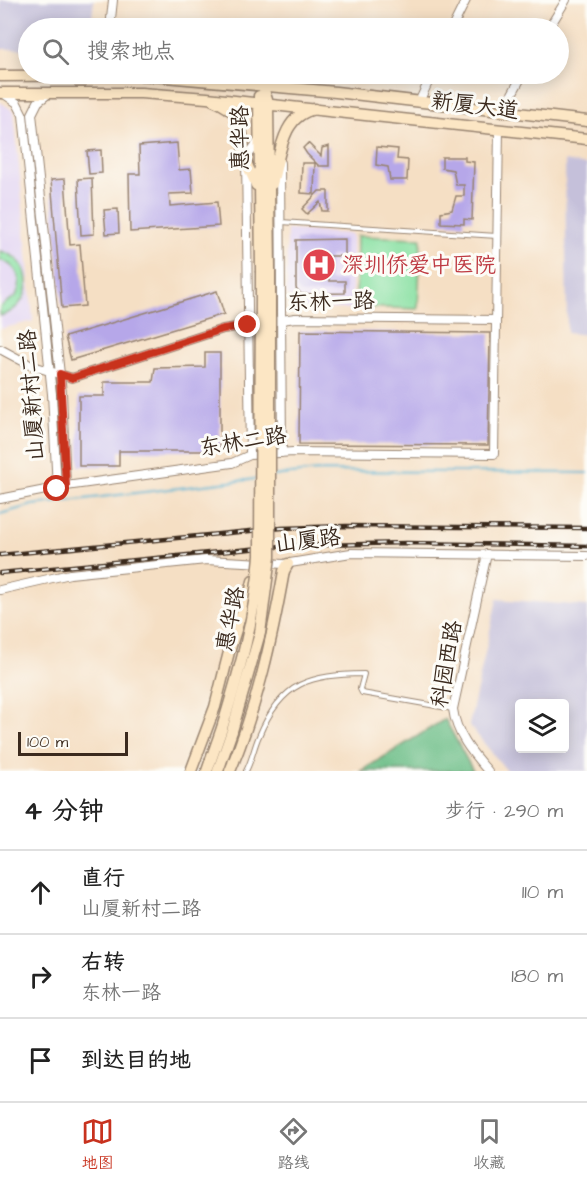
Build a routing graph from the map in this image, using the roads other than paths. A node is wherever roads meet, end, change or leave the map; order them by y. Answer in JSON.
{"nodes":[{"id":1,"x":112,"y":0,"type":"edge"},
{"id":2,"x":466,"y":0,"type":"edge"},
{"id":3,"x":566,"y":0,"type":"edge"},
{"id":4,"x":111,"y":18,"type":"edge"},
{"id":5,"x":457,"y":18,"type":"edge"},
{"id":6,"x":555,"y":18,"type":"edge"},
{"id":7,"x":0,"y":76,"type":"edge"},
{"id":8,"x":18,"y":76,"type":"edge"},
{"id":9,"x":262,"y":84,"type":"joint"},
{"id":10,"x":427,"y":84,"type":"edge"},
{"id":11,"x":518,"y":84,"type":"edge"},
{"id":12,"x":1,"y":93,"type":"edge"},
{"id":13,"x":52,"y":93,"type":"junction"},
{"id":14,"x":207,"y":98,"type":"junction"},
{"id":15,"x":263,"y":102,"type":"junction"},
{"id":16,"x":419,"y":102,"type":"junction"},
{"id":17,"x":319,"y":108,"type":"junction"},
{"id":18,"x":511,"y":112,"type":"junction"},
{"id":19,"x":587,"y":121,"type":"edge"},
{"id":20,"x":499,"y":129,"type":"junction"},
{"id":21,"x":587,"y":139,"type":"edge"},
{"id":22,"x":263,"y":143,"type":"junction"},
{"id":23,"x":246,"y":158,"type":"junction"},
{"id":24,"x":280,"y":159,"type":"junction"},
{"id":25,"x":264,"y":192,"type":"junction"},
{"id":26,"x":280,"y":222,"type":"junction"},
{"id":27,"x":497,"y":236,"type":"junction"},
{"id":28,"x":281,"y":320,"type":"junction"},
{"id":29,"x":496,"y":320,"type":"junction"},
{"id":30,"x":248,"y":325,"type":"junction"},
{"id":31,"x":0,"y":350,"type":"edge"},
{"id":32,"x":49,"y":371,"type":"junction"},
{"id":33,"x":60,"y":374,"type":"junction"},
{"id":34,"x":282,"y":453,"type":"junction"},
{"id":35,"x":250,"y":455,"type":"junction"},
{"id":36,"x":66,"y":486,"type":"junction"},
{"id":37,"x":57,"y":489,"type":"junction"},
{"id":38,"x":0,"y":499,"type":"edge"},
{"id":39,"x":487,"y":554,"type":"junction"},
{"id":40,"x":587,"y":556,"type":"edge"},
{"id":41,"x":257,"y":563,"type":"junction"},
{"id":42,"x":288,"y":564,"type":"junction"},
{"id":43,"x":0,"y":590,"type":"edge"},
{"id":44,"x":453,"y":709,"type":"junction"},
{"id":45,"x":227,"y":730,"type":"junction"},
{"id":46,"x":191,"y":771,"type":"edge"},
{"id":47,"x":207,"y":771,"type":"edge"},
{"id":48,"x":218,"y":771,"type":"edge"},
{"id":49,"x":231,"y":771,"type":"edge"},
{"id":50,"x":246,"y":771,"type":"edge"},
{"id":51,"x":488,"y":771,"type":"edge"}],
"edges":[{"from":1,"to":4,"type":"street"},
{"from":2,"to":5,"type":"street"},
{"from":3,"to":6,"type":"street"},
{"from":7,"to":8,"type":"main road","name":"新厦大道"},
{"from":9,"to":15,"type":"main road","name":"惠华路"},
{"from":9,"to":16,"type":"main road","name":"新厦大道"},
{"from":10,"to":16,"type":"street"},
{"from":11,"to":18,"type":"street"},
{"from":12,"to":13,"type":"main road","name":"新厦大道"},
{"from":12,"to":32,"type":"street","name":"山厦新村二路"},
{"from":13,"to":14,"type":"main road","name":"新厦大道"},
{"from":13,"to":33,"type":"street","name":"山厦新村二路"},
{"from":14,"to":15,"type":"main road","name":"新厦大道"},
{"from":14,"to":23,"type":"main road"},
{"from":15,"to":17,"type":"main road","name":"新厦大道"},
{"from":15,"to":22,"type":"main road","name":"惠华路"},
{"from":16,"to":18,"type":"main road","name":"新厦大道"},
{"from":17,"to":20,"type":"main road","name":"新厦大道"},
{"from":17,"to":24,"type":"main road"},
{"from":18,"to":19,"type":"main road","name":"新厦大道"},
{"from":20,"to":21,"type":"main road","name":"新厦大道"},
{"from":20,"to":27,"type":"street"},
{"from":22,"to":23,"type":"street"},
{"from":22,"to":24,"type":"street"},
{"from":22,"to":25,"type":"main road","name":"惠华路"},
{"from":23,"to":25,"type":"main road"},
{"from":23,"to":30,"type":"street"},
{"from":24,"to":25,"type":"main road"},
{"from":24,"to":26,"type":"street"},
{"from":25,"to":45,"type":"main road","name":"惠华路","bridge":true},
{"from":26,"to":27,"type":"lane"},
{"from":26,"to":28,"type":"street"},
{"from":27,"to":29,"type":"street"},
{"from":28,"to":29,"type":"street","name":"东林一路"},
{"from":28,"to":30,"type":"street","name":"东林一路"},
{"from":28,"to":34,"type":"street"},
{"from":29,"to":34,"type":"street","name":"东林二路"},
{"from":30,"to":33,"type":"street","name":"东林一路"},
{"from":30,"to":35,"type":"street"},
{"from":31,"to":32,"type":"street","name":"东林一路"},
{"from":32,"to":33,"type":"street","name":"东林一路"},
{"from":32,"to":37,"type":"street","name":"山厦新村二路"},
{"from":33,"to":36,"type":"street","name":"山厦新村二路"},
{"from":34,"to":35,"type":"street","name":"东林二路"},
{"from":35,"to":36,"type":"street","name":"东林二路"},
{"from":36,"to":37,"type":"street","name":"东林二路"},
{"from":37,"to":38,"type":"street","name":"东林二路"},
{"from":39,"to":40,"type":"street","name":"山厦路"},
{"from":39,"to":42,"type":"street","name":"山厦路"},
{"from":39,"to":44,"type":"street","name":"科园西路"},
{"from":41,"to":42,"type":"street","name":"山厦路"},
{"from":41,"to":43,"type":"street","name":"山厦路"},
{"from":41,"to":46,"type":"main road"},
{"from":42,"to":49,"type":"main road"},
{"from":44,"to":50,"type":"lane"},
{"from":44,"to":51,"type":"street","name":"科园西路"},
{"from":45,"to":47,"type":"main road","name":"惠华路"},
{"from":45,"to":48,"type":"main road","name":"惠华路"}]}
